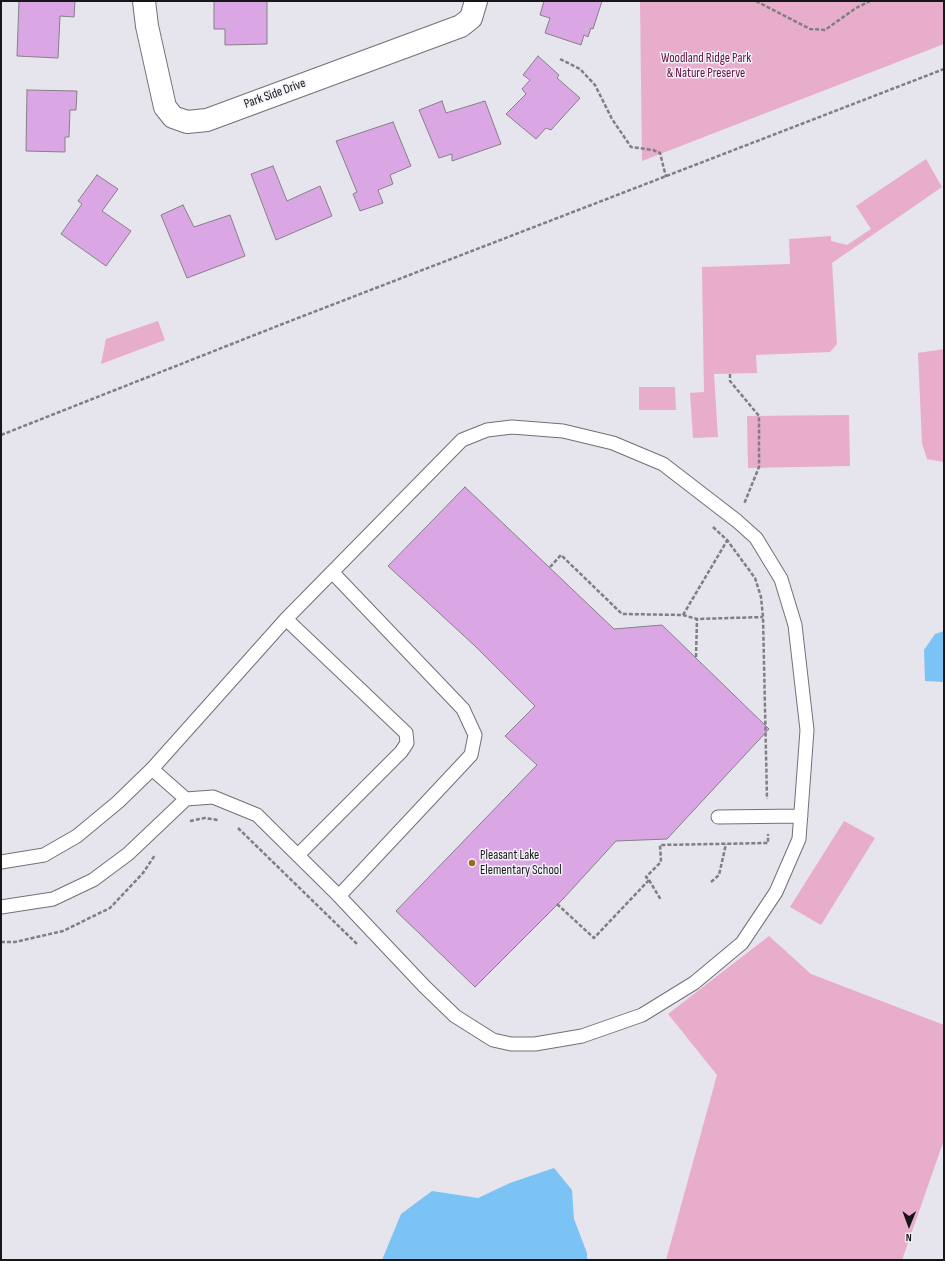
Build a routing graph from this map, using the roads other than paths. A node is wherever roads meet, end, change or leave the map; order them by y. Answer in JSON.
{"nodes":[{"id":1,"x":144,"y":1,"type":"edge"},
{"id":2,"x":476,"y":1,"type":"edge"},
{"id":3,"x":332,"y":572,"type":"junction"},
{"id":4,"x":286,"y":619,"type":"junction"},
{"id":5,"x":152,"y":769,"type":"junction"},
{"id":6,"x":186,"y":800,"type":"junction"},
{"id":7,"x":718,"y":816,"type":"dead end"},
{"id":8,"x":801,"y":816,"type":"junction"},
{"id":9,"x":298,"y":855,"type":"junction"},
{"id":10,"x":1,"y":862,"type":"edge"},
{"id":11,"x":339,"y":896,"type":"junction"},
{"id":12,"x":1,"y":907,"type":"edge"}],
"edges":[{"from":1,"to":2,"type":"street","name":"Park Side Drive"},
{"from":3,"to":4,"type":"lane"},
{"from":3,"to":8,"type":"lane"},
{"from":3,"to":11,"type":"lane"},
{"from":4,"to":5,"type":"lane"},
{"from":4,"to":9,"type":"lane"},
{"from":5,"to":6,"type":"lane"},
{"from":5,"to":10,"type":"lane"},
{"from":6,"to":9,"type":"lane"},
{"from":6,"to":12,"type":"lane"},
{"from":7,"to":8,"type":"lane"},
{"from":8,"to":11,"type":"lane"},
{"from":9,"to":11,"type":"lane"}]}
